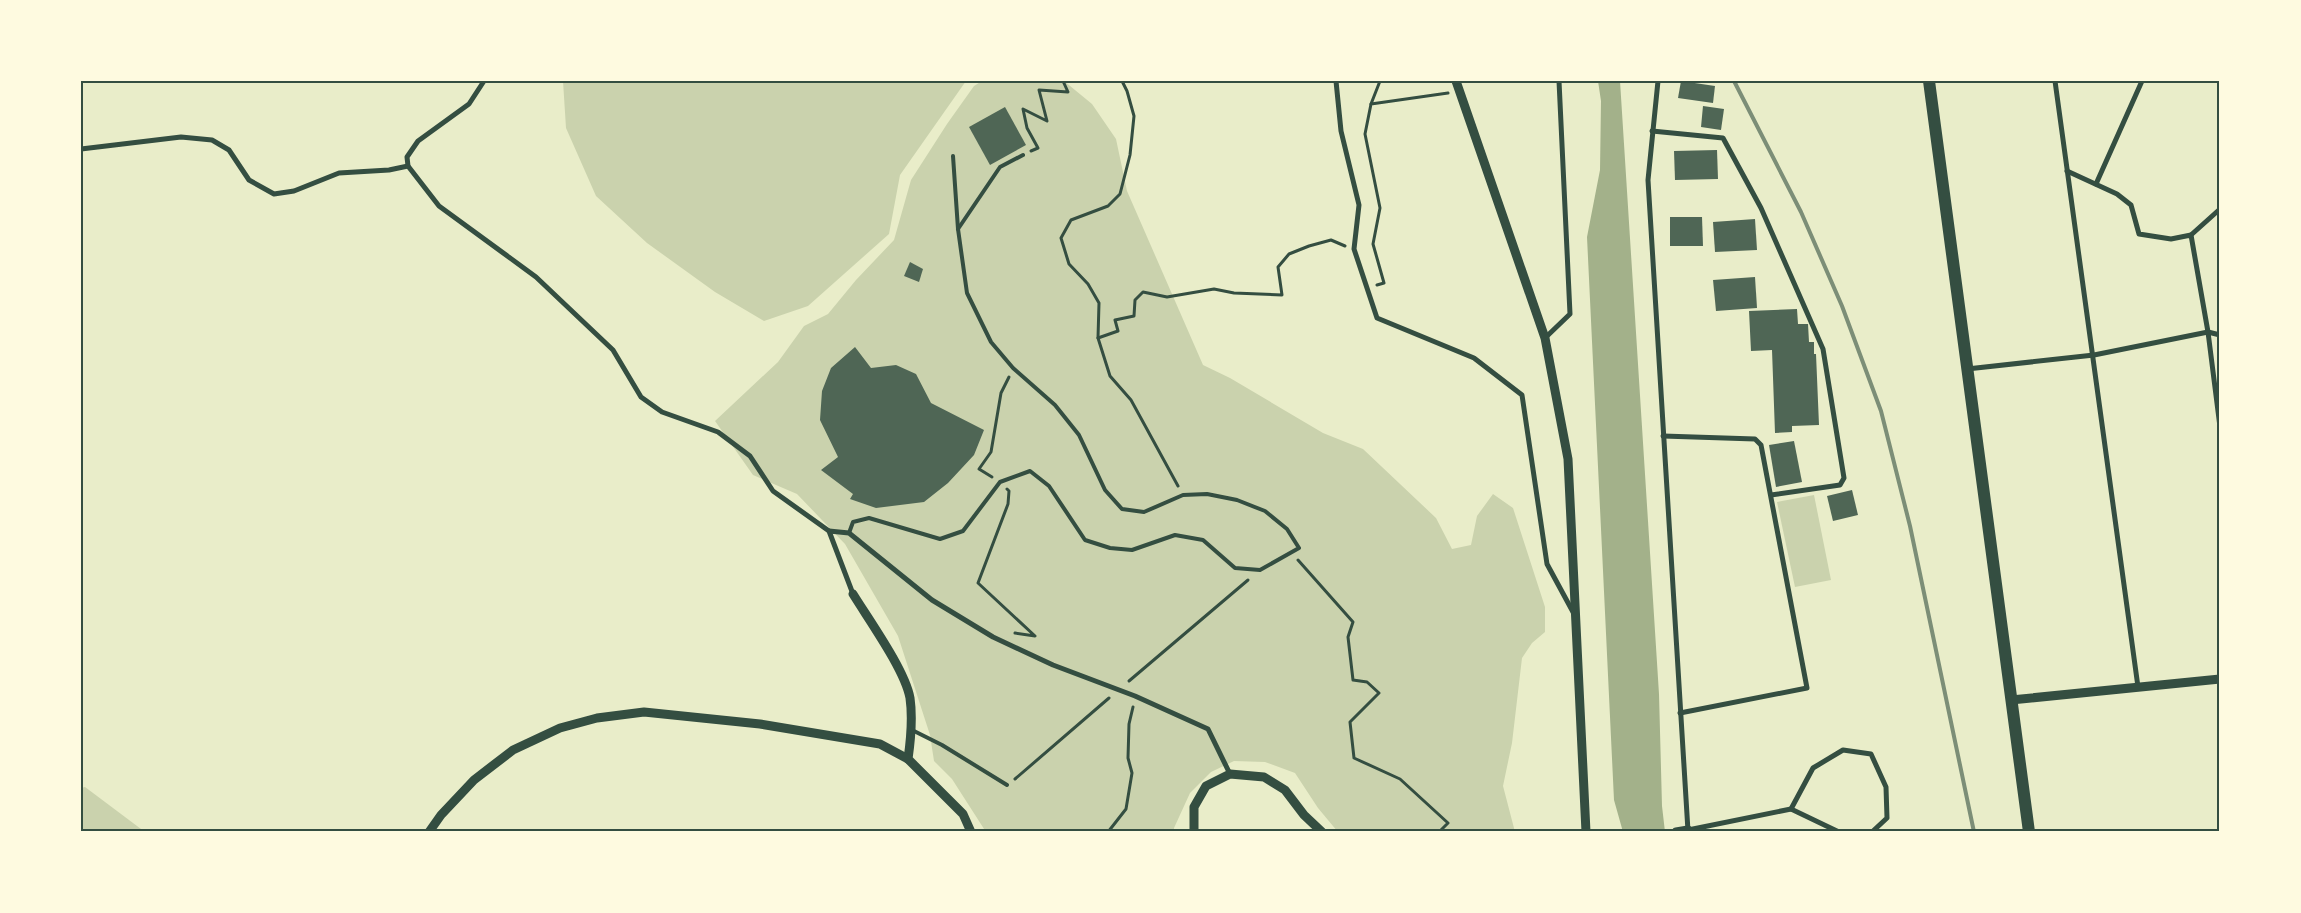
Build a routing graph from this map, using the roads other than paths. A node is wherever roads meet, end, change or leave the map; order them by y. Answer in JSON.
{"nodes":[{"id":1,"x":484,"y":81,"type":"edge"},
{"id":2,"x":1336,"y":81,"type":"edge"},
{"id":3,"x":1456,"y":81,"type":"edge"},
{"id":4,"x":1559,"y":81,"type":"edge"},
{"id":5,"x":1658,"y":81,"type":"edge"},
{"id":6,"x":1929,"y":81,"type":"edge"},
{"id":7,"x":2055,"y":81,"type":"edge"},
{"id":8,"x":2142,"y":81,"type":"edge"},
{"id":9,"x":1652,"y":131,"type":"junction"},
{"id":10,"x":81,"y":149,"type":"edge"},
{"id":11,"x":1023,"y":155,"type":"road end"},
{"id":12,"x":953,"y":156,"type":"dead end"},
{"id":13,"x":408,"y":166,"type":"junction"},
{"id":14,"x":2067,"y":171,"type":"junction"},
{"id":15,"x":2096,"y":184,"type":"junction"},
{"id":16,"x":2220,"y":209,"type":"edge"},
{"id":17,"x":958,"y":229,"type":"junction"},
{"id":18,"x":2191,"y":235,"type":"junction"},
{"id":19,"x":2208,"y":332,"type":"junction"},
{"id":20,"x":2220,"y":335,"type":"edge"},
{"id":21,"x":1545,"y":338,"type":"junction"},
{"id":22,"x":2094,"y":355,"type":"junction"},
{"id":23,"x":1967,"y":369,"type":"junction"},
{"id":24,"x":2220,"y":427,"type":"edge"},
{"id":25,"x":1663,"y":436,"type":"junction"},
{"id":26,"x":1771,"y":496,"type":"junction"},
{"id":27,"x":828,"y":531,"type":"junction"},
{"id":28,"x":849,"y":533,"type":"junction"},
{"id":29,"x":853,"y":594,"type":"joint"},
{"id":30,"x":1575,"y":616,"type":"junction"},
{"id":31,"x":2220,"y":679,"type":"edge"},
{"id":32,"x":2138,"y":687,"type":"junction"},
{"id":33,"x":2011,"y":700,"type":"junction"},
{"id":34,"x":1680,"y":713,"type":"junction"},
{"id":35,"x":912,"y":730,"type":"junction"},
{"id":36,"x":908,"y":759,"type":"junction"},
{"id":37,"x":1230,"y":774,"type":"junction"},
{"id":38,"x":1007,"y":785,"type":"dead end"},
{"id":39,"x":1791,"y":809,"type":"junction"},
{"id":40,"x":1688,"y":831,"type":"edge"},
{"id":41,"x":429,"y":832,"type":"edge"},
{"id":42,"x":971,"y":832,"type":"edge"},
{"id":43,"x":1194,"y":832,"type":"edge"},
{"id":44,"x":1322,"y":832,"type":"edge"},
{"id":45,"x":1586,"y":832,"type":"edge"},
{"id":46,"x":1676,"y":832,"type":"edge"},
{"id":47,"x":1840,"y":832,"type":"edge"},
{"id":48,"x":1872,"y":832,"type":"edge"},
{"id":49,"x":2029,"y":832,"type":"edge"}],
"edges":[{"from":1,"to":13,"type":"street"},
{"from":2,"to":30,"type":"street"},
{"from":3,"to":21,"type":"street"},
{"from":4,"to":21,"type":"street"},
{"from":5,"to":9,"type":"street"},
{"from":6,"to":23,"type":"main road"},
{"from":7,"to":14,"type":"street"},
{"from":8,"to":15,"type":"street"},
{"from":9,"to":25,"type":"street"},
{"from":9,"to":26,"type":"street"},
{"from":10,"to":13,"type":"street"},
{"from":11,"to":17,"type":"lane"},
{"from":12,"to":17,"type":"lane"},
{"from":13,"to":27,"type":"street"},
{"from":14,"to":15,"type":"street"},
{"from":14,"to":22,"type":"street"},
{"from":15,"to":18,"type":"street"},
{"from":16,"to":18,"type":"street"},
{"from":17,"to":28,"type":"lane"},
{"from":18,"to":19,"type":"street"},
{"from":19,"to":20,"type":"street"},
{"from":19,"to":22,"type":"street"},
{"from":19,"to":24,"type":"street"},
{"from":21,"to":30,"type":"street"},
{"from":22,"to":23,"type":"street"},
{"from":22,"to":32,"type":"street"},
{"from":23,"to":33,"type":"main road"},
{"from":25,"to":26,"type":"street"},
{"from":25,"to":34,"type":"street"},
{"from":26,"to":34,"type":"street"},
{"from":27,"to":28,"type":"street"},
{"from":27,"to":29,"type":"street"},
{"from":28,"to":37,"type":"street"},
{"from":29,"to":35,"type":"street"},
{"from":30,"to":45,"type":"street"},
{"from":31,"to":32,"type":"street"},
{"from":32,"to":33,"type":"street"},
{"from":33,"to":49,"type":"main road"},
{"from":34,"to":40,"type":"street"},
{"from":35,"to":36,"type":"street"},
{"from":35,"to":38,"type":"lane"},
{"from":36,"to":41,"type":"street"},
{"from":36,"to":42,"type":"street"},
{"from":37,"to":43,"type":"street"},
{"from":37,"to":44,"type":"street"},
{"from":39,"to":40,"type":"street"},
{"from":39,"to":47,"type":"street"},
{"from":39,"to":48,"type":"street"},
{"from":40,"to":46,"type":"street"}]}
